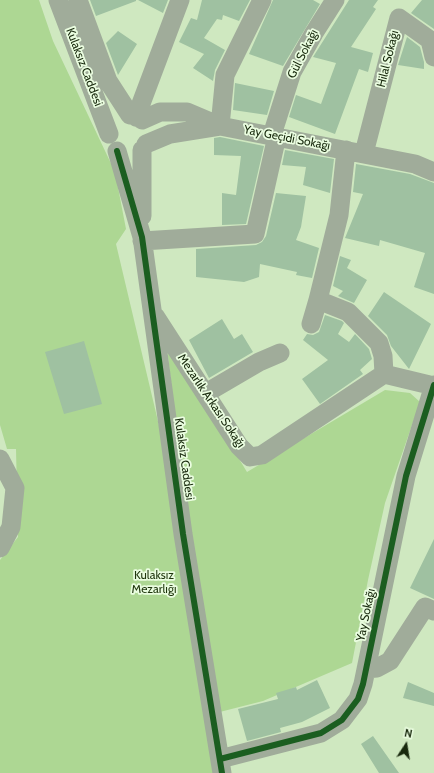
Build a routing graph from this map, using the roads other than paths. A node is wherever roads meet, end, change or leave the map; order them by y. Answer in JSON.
{"nodes":[{"id":1,"x":58,"y":0,"type":"edge"},
{"id":2,"x":78,"y":0,"type":"edge"},
{"id":3,"x":180,"y":0,"type":"edge"},
{"id":4,"x":262,"y":0,"type":"edge"},
{"id":5,"x":335,"y":0,"type":"edge"},
{"id":6,"x":434,"y":57,"type":"edge"},
{"id":7,"x":136,"y":117,"type":"junction"},
{"id":8,"x":220,"y":126,"type":"junction"},
{"id":9,"x":274,"y":135,"type":"junction"},
{"id":10,"x":113,"y":143,"type":"junction"},
{"id":11,"x":144,"y":147,"type":"junction"},
{"id":12,"x":355,"y":151,"type":"junction"},
{"id":13,"x":434,"y":172,"type":"edge"},
{"id":14,"x":142,"y":239,"type":"junction"},
{"id":15,"x":318,"y":300,"type":"junction"},
{"id":16,"x":152,"y":312,"type":"junction"},
{"id":17,"x":311,"y":324,"type":"dead end"},
{"id":18,"x":280,"y":353,"type":"dead end"},
{"id":19,"x":384,"y":374,"type":"junction"},
{"id":20,"x":434,"y":386,"type":"edge"},
{"id":21,"x":206,"y":393,"type":"junction"},
{"id":22,"x":0,"y":459,"type":"edge"},
{"id":23,"x":0,"y":548,"type":"edge"},
{"id":24,"x":434,"y":611,"type":"edge"},
{"id":25,"x":366,"y":669,"type":"junction"},
{"id":26,"x":221,"y":766,"type":"edge"}],
"edges":[{"from":1,"to":10,"type":"street","name":"Kulaksız Caddesi"},
{"from":2,"to":7,"type":"street","name":"Kulaksız Caddesi"},
{"from":3,"to":7,"type":"street"},
{"from":4,"to":8,"type":"street"},
{"from":5,"to":9,"type":"street","name":"Gül Sokağı"},
{"from":6,"to":12,"type":"street","name":"Hilal Sokağı"},
{"from":7,"to":8,"type":"street","name":"Yay Geçidi Sokağı"},
{"from":7,"to":10,"type":"street"},
{"from":7,"to":11,"type":"street"},
{"from":8,"to":9,"type":"street","name":"Yay Geçidi Sokağı"},
{"from":8,"to":11,"type":"street"},
{"from":9,"to":12,"type":"street","name":"Yay Geçidi Sokağı"},
{"from":9,"to":14,"type":"street","name":"Gül Sokağı"},
{"from":10,"to":11,"type":"street"},
{"from":10,"to":14,"type":"street","name":"Kulaksiz Caddesi"},
{"from":11,"to":14,"type":"street"},
{"from":12,"to":13,"type":"street","name":"Yay Geçidi Sokağı"},
{"from":12,"to":15,"type":"street"},
{"from":14,"to":16,"type":"street","name":"Kulaksiz Caddesi"},
{"from":15,"to":17,"type":"street"},
{"from":15,"to":19,"type":"street"},
{"from":16,"to":21,"type":"street","name":"Mezarlık Arkası Sokağı"},
{"from":16,"to":26,"type":"street","name":"Kulaksiz Caddesi"},
{"from":18,"to":21,"type":"street"},
{"from":19,"to":20,"type":"street"},
{"from":19,"to":21,"type":"street","name":"Mezarlık Arkası Sokağı"},
{"from":20,"to":25,"type":"street","name":"Yay Sokağı"},
{"from":22,"to":23,"type":"street"},
{"from":24,"to":25,"type":"street"},
{"from":25,"to":26,"type":"street","name":"Yay Sokağı"}]}
